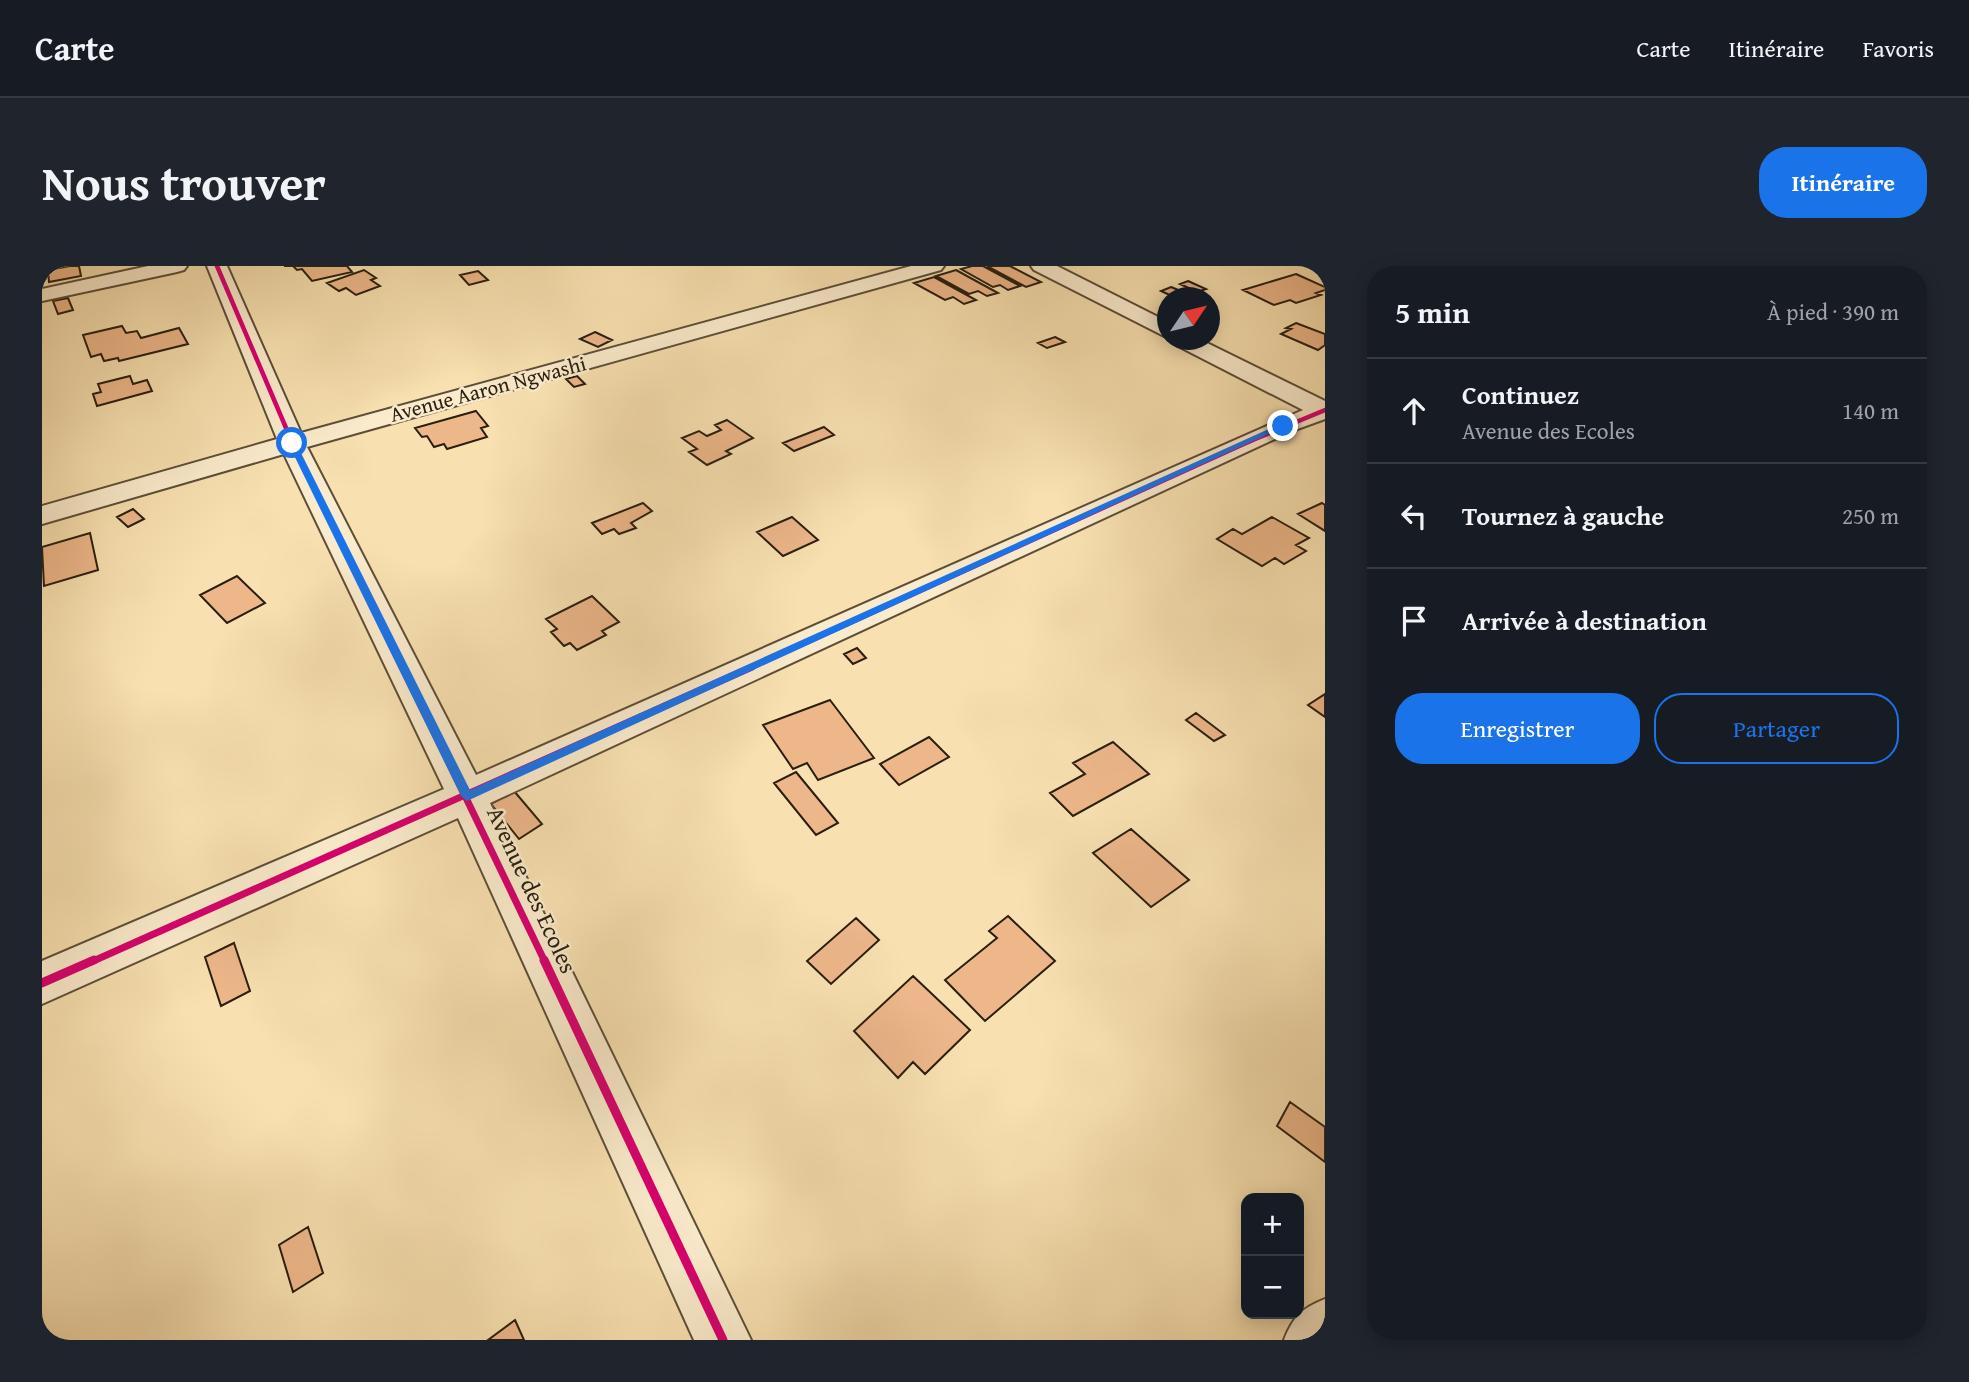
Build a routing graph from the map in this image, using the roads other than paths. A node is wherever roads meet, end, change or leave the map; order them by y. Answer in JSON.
{"nodes":[{"id":1,"x":177,"y":266,"type":"edge"},
{"id":2,"x":217,"y":266,"type":"edge"},
{"id":3,"x":934,"y":266,"type":"edge"},
{"id":4,"x":1041,"y":266,"type":"edge"},
{"id":5,"x":42,"y":295,"type":"edge"},
{"id":6,"x":1157,"y":326,"type":"edge"},
{"id":7,"x":1204,"y":350,"type":"edge"},
{"id":8,"x":1325,"y":411,"type":"edge"},
{"id":9,"x":292,"y":443,"type":"junction"},
{"id":10,"x":42,"y":515,"type":"edge"},
{"id":11,"x":467,"y":796,"type":"junction"},
{"id":12,"x":42,"y":983,"type":"edge"},
{"id":13,"x":1325,"y":1327,"type":"edge"},
{"id":14,"x":723,"y":1340,"type":"edge"},
{"id":15,"x":1312,"y":1340,"type":"edge"}],
"edges":[{"from":1,"to":5,"type":"street"},
{"from":2,"to":9,"type":"street","name":"Avenue des Ecoles"},
{"from":3,"to":9,"type":"street","name":"Avenue Aaron Ngwashi"},
{"from":4,"to":6,"type":"street"},
{"from":7,"to":8,"type":"street"},
{"from":8,"to":11,"type":"street"},
{"from":9,"to":10,"type":"street","name":"Avenue Aaron Ngwashi"},
{"from":9,"to":11,"type":"street","name":"Avenue des Ecoles"},
{"from":11,"to":12,"type":"street"},
{"from":11,"to":14,"type":"street","name":"Avenue des Ecoles"},
{"from":13,"to":15,"type":"street"}]}
